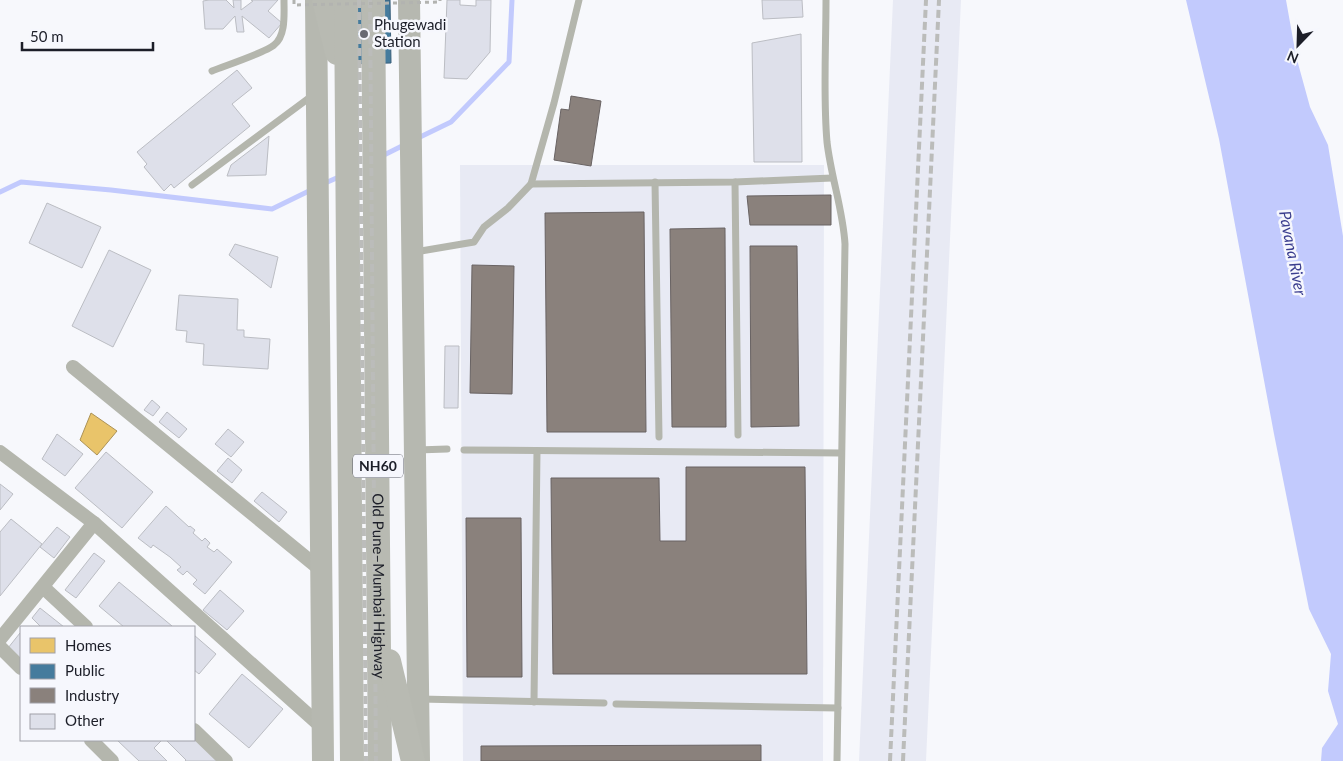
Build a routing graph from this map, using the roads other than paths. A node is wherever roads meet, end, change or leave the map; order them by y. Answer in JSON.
{"nodes":[{"id":1,"x":284,"y":0,"type":"edge"},
{"id":2,"x":316,"y":0,"type":"edge"},
{"id":3,"x":324,"y":0,"type":"edge"},
{"id":4,"x":346,"y":0,"type":"edge"},
{"id":5,"x":373,"y":0,"type":"edge"},
{"id":6,"x":409,"y":0,"type":"edge"},
{"id":7,"x":579,"y":0,"type":"edge"},
{"id":8,"x":826,"y":0,"type":"edge"},
{"id":9,"x":212,"y":71,"type":"dead end"},
{"id":10,"x":347,"y":91,"type":"junction"},
{"id":11,"x":317,"y":92,"type":"junction"},
{"id":12,"x":832,"y":178,"type":"junction"},
{"id":13,"x":655,"y":182,"type":"junction"},
{"id":14,"x":735,"y":182,"type":"junction"},
{"id":15,"x":531,"y":184,"type":"junction"},
{"id":16,"x":192,"y":185,"type":"dead end"},
{"id":17,"x":412,"y":252,"type":"junction"},
{"id":18,"x":73,"y":367,"type":"dead end"},
{"id":19,"x":738,"y":435,"type":"dead end"},
{"id":20,"x":659,"y":438,"type":"dead end"},
{"id":21,"x":447,"y":449,"type":"dead end"},
{"id":22,"x":415,"y":450,"type":"junction"},
{"id":23,"x":464,"y":450,"type":"dead end"},
{"id":24,"x":538,"y":451,"type":"junction"},
{"id":25,"x":0,"y":452,"type":"edge"},
{"id":26,"x":841,"y":453,"type":"junction"},
{"id":27,"x":94,"y":524,"type":"junction"},
{"id":28,"x":322,"y":570,"type":"junction"},
{"id":29,"x":43,"y":586,"type":"junction"},
{"id":30,"x":379,"y":620,"type":"junction"},
{"id":31,"x":85,"y":626,"type":"edge"},
{"id":32,"x":0,"y":639,"type":"edge"},
{"id":33,"x":0,"y":647,"type":"edge"},
{"id":34,"x":20,"y":667,"type":"edge"},
{"id":35,"x":418,"y":699,"type":"junction"},
{"id":36,"x":534,"y":702,"type":"junction"},
{"id":37,"x":604,"y":703,"type":"dead end"},
{"id":38,"x":616,"y":704,"type":"dead end"},
{"id":39,"x":838,"y":708,"type":"junction"},
{"id":40,"x":323,"y":728,"type":"junction"},
{"id":41,"x":195,"y":731,"type":"edge"},
{"id":42,"x":92,"y":741,"type":"edge"},
{"id":43,"x":112,"y":761,"type":"edge"},
{"id":44,"x":226,"y":761,"type":"edge"},
{"id":45,"x":324,"y":761,"type":"edge"},
{"id":46,"x":352,"y":761,"type":"edge"},
{"id":47,"x":380,"y":761,"type":"edge"},
{"id":48,"x":413,"y":761,"type":"edge"},
{"id":49,"x":419,"y":761,"type":"edge"},
{"id":50,"x":837,"y":761,"type":"edge"}],
"edges":[{"from":1,"to":9,"type":"lane"},
{"from":2,"to":11,"type":"main road"},
{"from":3,"to":10,"type":"highway"},
{"from":4,"to":10,"type":"highway","number":"NH60"},
{"from":5,"to":30,"type":"highway","name":"Old Pune–Mumbai Highway","number":"NH60"},
{"from":6,"to":17,"type":"main road"},
{"from":7,"to":15,"type":"lane"},
{"from":8,"to":12,"type":"lane"},
{"from":10,"to":46,"type":"highway","name":"Old Pune–Mumbai Highway","number":"NH60"},
{"from":11,"to":16,"type":"lane"},
{"from":11,"to":28,"type":"main road"},
{"from":12,"to":14,"type":"lane"},
{"from":12,"to":26,"type":"lane"},
{"from":13,"to":14,"type":"lane"},
{"from":13,"to":15,"type":"lane"},
{"from":13,"to":20,"type":"lane"},
{"from":14,"to":19,"type":"lane"},
{"from":15,"to":17,"type":"lane"},
{"from":17,"to":22,"type":"main road"},
{"from":18,"to":28,"type":"street"},
{"from":21,"to":22,"type":"lane"},
{"from":22,"to":35,"type":"main road"},
{"from":23,"to":24,"type":"lane"},
{"from":24,"to":26,"type":"lane"},
{"from":24,"to":36,"type":"lane"},
{"from":25,"to":27,"type":"street"},
{"from":26,"to":39,"type":"lane"},
{"from":27,"to":29,"type":"street"},
{"from":27,"to":40,"type":"street"},
{"from":28,"to":40,"type":"main road"},
{"from":29,"to":31,"type":"street"},
{"from":29,"to":32,"type":"street"},
{"from":30,"to":47,"type":"highway","name":"Old Pune–Mumbai Highway","number":"NH60"},
{"from":30,"to":48,"type":"highway"},
{"from":33,"to":34,"type":"street"},
{"from":35,"to":36,"type":"lane"},
{"from":35,"to":49,"type":"main road"},
{"from":36,"to":37,"type":"lane"},
{"from":38,"to":39,"type":"lane"},
{"from":39,"to":50,"type":"lane"},
{"from":40,"to":45,"type":"main road"},
{"from":41,"to":44,"type":"street"},
{"from":42,"to":43,"type":"street"}]}
